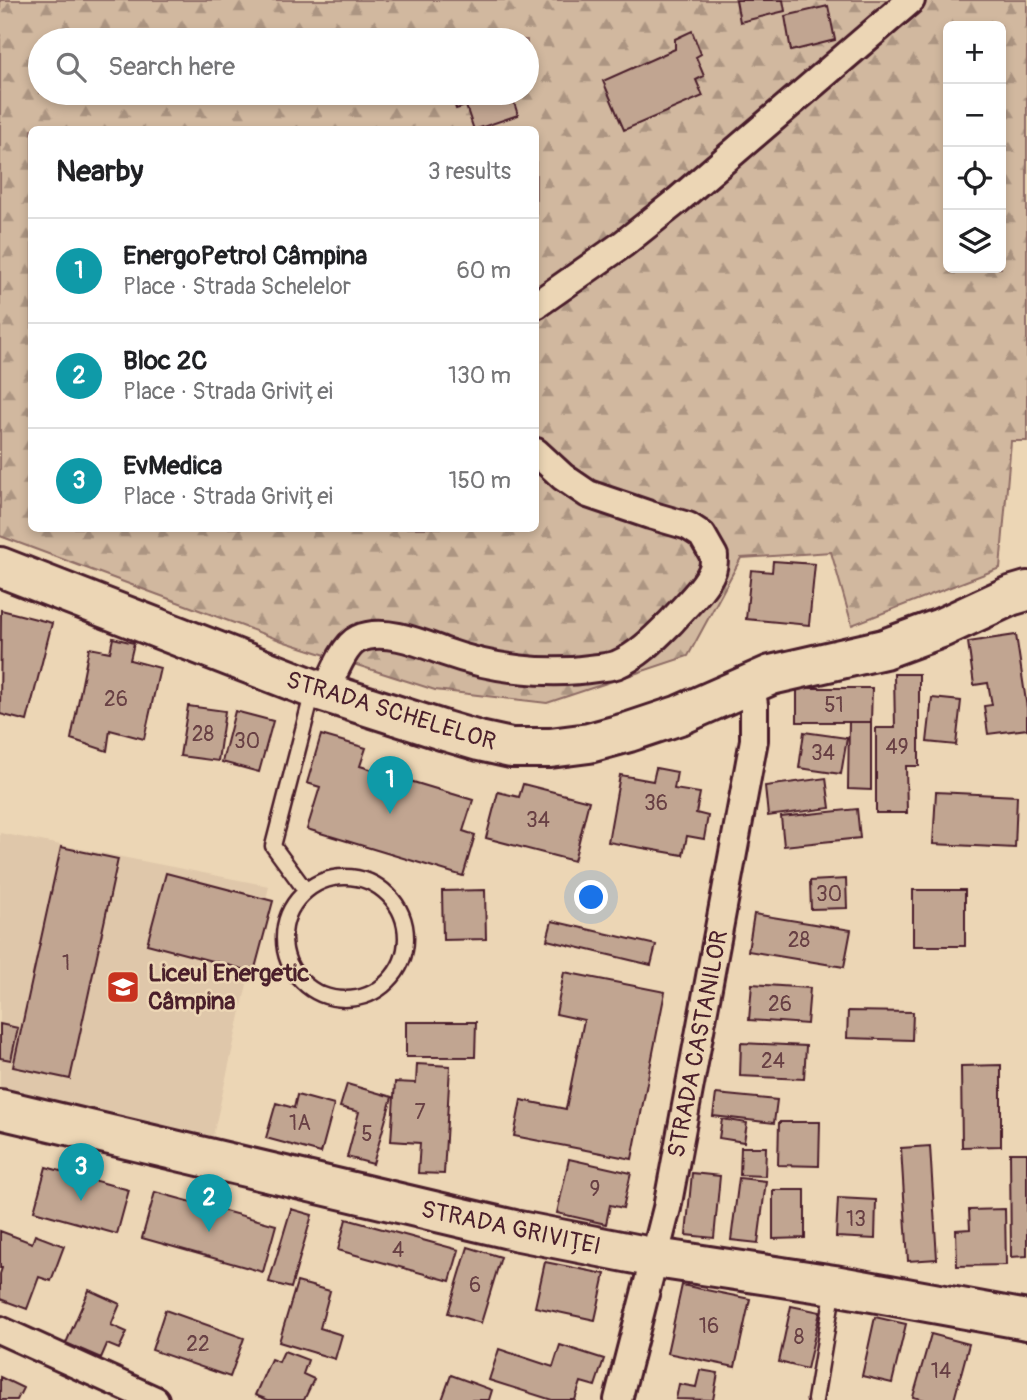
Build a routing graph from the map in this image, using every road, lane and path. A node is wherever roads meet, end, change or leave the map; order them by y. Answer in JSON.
{"nodes":[{"id":1,"x":911,"y":0,"type":"edge"},
{"id":2,"x":539,"y":303,"type":"edge"},
{"id":3,"x":539,"y":455,"type":"edge"},
{"id":4,"x":0,"y":567,"type":"edge"},
{"id":5,"x":1027,"y":591,"type":"edge"},
{"id":6,"x":751,"y":684,"type":"junction"},
{"id":7,"x":319,"y":691,"type":"junction"},
{"id":8,"x":306,"y":891,"type":"junction"},
{"id":9,"x":0,"y":1109,"type":"edge"},
{"id":10,"x":656,"y":1258,"type":"junction"},
{"id":11,"x":834,"y":1285,"type":"junction"},
{"id":12,"x":1027,"y":1320,"type":"edge"},
{"id":13,"x":0,"y":1331,"type":"edge"},
{"id":14,"x":155,"y":1400,"type":"edge"},
{"id":15,"x":618,"y":1400,"type":"edge"},
{"id":16,"x":815,"y":1400,"type":"edge"}],
"edges":[{"from":1,"to":2,"type":"street"},
{"from":3,"to":7,"type":"street"},
{"from":4,"to":7,"type":"main road","name":"STRADA SCHELELOR"},
{"from":5,"to":6,"type":"main road","name":"STRADA SCHELELOR"},
{"from":6,"to":7,"type":"main road","name":"STRADA SCHELELOR"},
{"from":6,"to":10,"type":"street","name":"STRADA CASTANILOR"},
{"from":7,"to":8,"type":"lane"},
{"from":8,"to":8,"type":"lane"},
{"from":9,"to":10,"type":"main road","name":"STRADA GRIVIȚEI"},
{"from":10,"to":11,"type":"main road","name":"STRADA GRIVIȚEI"},
{"from":10,"to":15,"type":"street","name":"STRADA CASTANILOR"},
{"from":11,"to":12,"type":"main road","name":"STRADA GRIVIȚEI"},
{"from":11,"to":16,"type":"lane"},
{"from":13,"to":14,"type":"street"}]}
